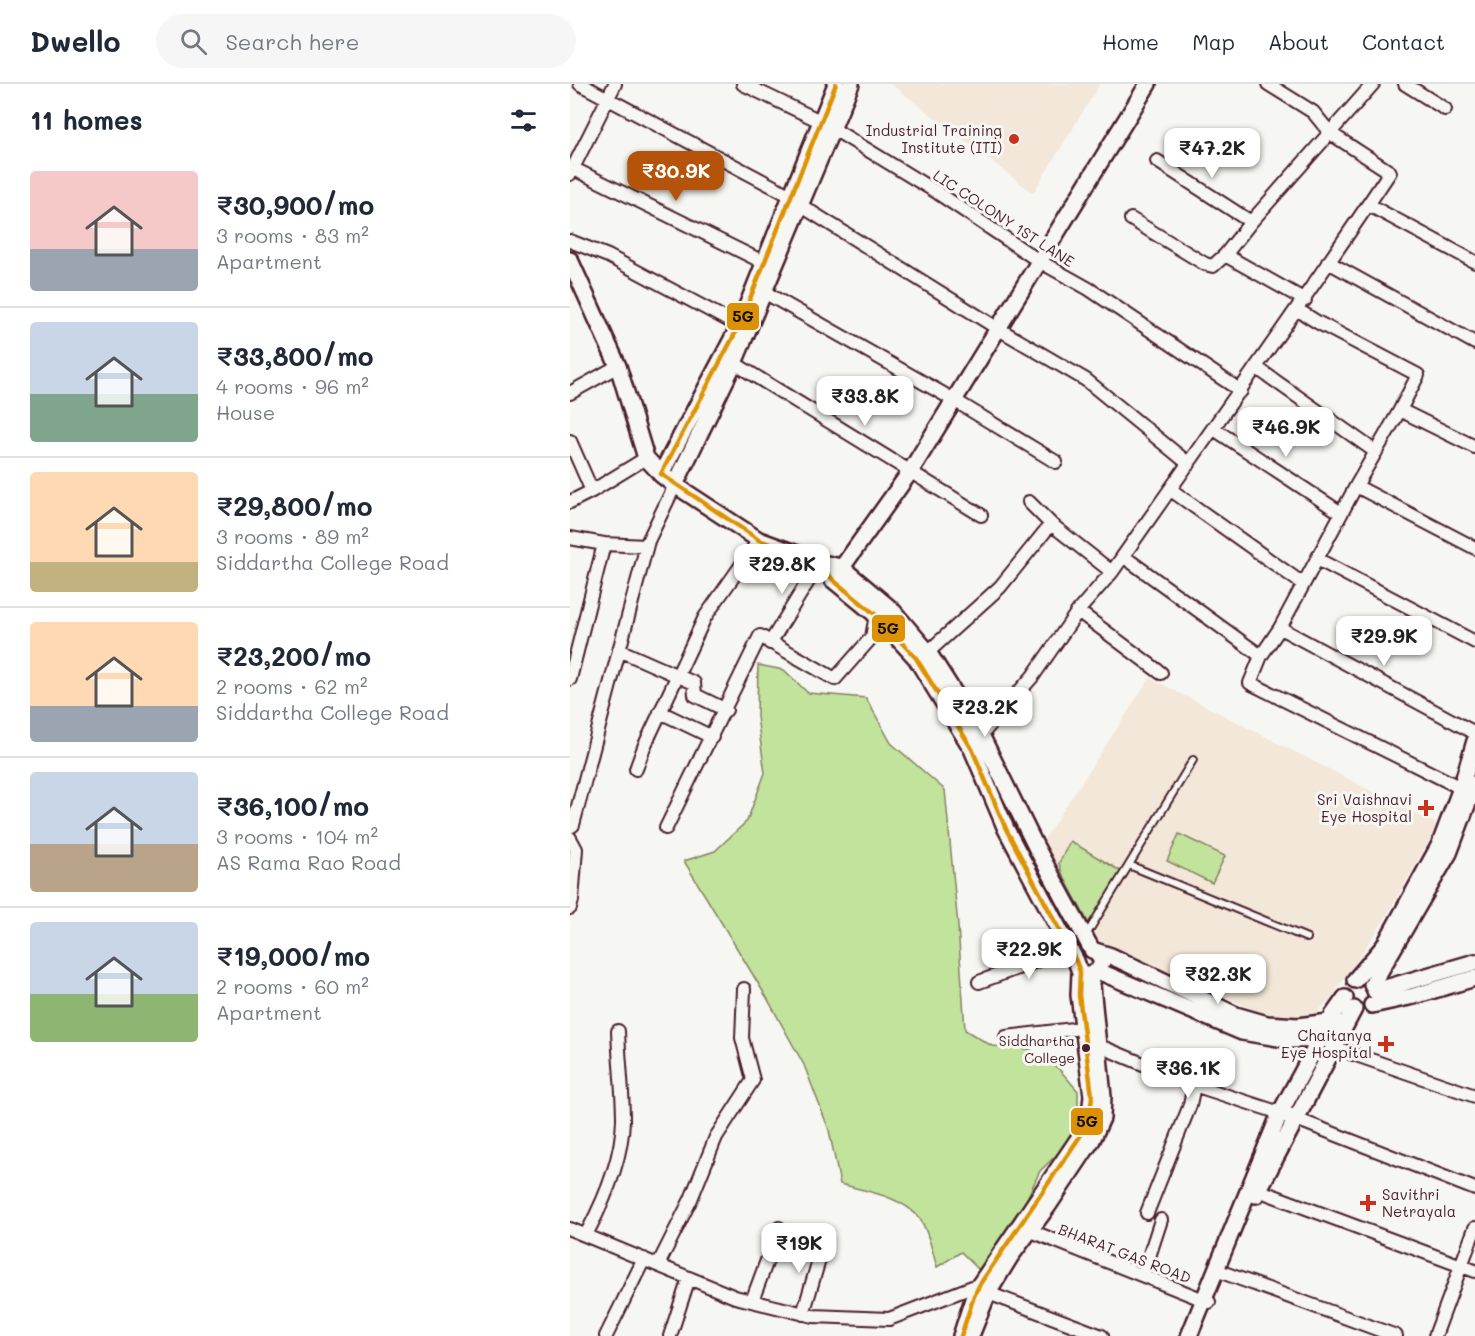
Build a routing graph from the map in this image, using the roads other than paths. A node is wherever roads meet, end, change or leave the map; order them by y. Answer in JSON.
{"nodes":[{"id":1,"x":580,"y":84,"type":"edge"},
{"id":2,"x":615,"y":84,"type":"edge"},
{"id":3,"x":743,"y":84,"type":"edge"},
{"id":4,"x":836,"y":84,"type":"edge"},
{"id":5,"x":851,"y":84,"type":"edge"},
{"id":6,"x":1148,"y":84,"type":"edge"},
{"id":7,"x":1268,"y":84,"type":"edge"},
{"id":8,"x":1373,"y":84,"type":"edge"},
{"id":9,"x":1405,"y":84,"type":"edge"},
{"id":10,"x":608,"y":98,"type":"junction"},
{"id":11,"x":1445,"y":109,"type":"dead end"},
{"id":12,"x":827,"y":126,"type":"junction"},
{"id":13,"x":1330,"y":133,"type":"junction"},
{"id":14,"x":1157,"y":161,"type":"dead end"},
{"id":15,"x":572,"y":172,"type":"edge"},
{"id":16,"x":796,"y":201,"type":"junction"},
{"id":17,"x":1369,"y":205,"type":"junction"},
{"id":18,"x":1131,"y":219,"type":"dead end"},
{"id":19,"x":1251,"y":222,"type":"junction"},
{"id":20,"x":570,"y":241,"type":"edge"},
{"id":21,"x":1225,"y":255,"type":"junction"},
{"id":22,"x":570,"y":260,"type":"edge"},
{"id":23,"x":1039,"y":261,"type":"junction"},
{"id":24,"x":1328,"y":262,"type":"junction"},
{"id":25,"x":1475,"y":262,"type":"edge"},
{"id":26,"x":765,"y":263,"type":"junction"},
{"id":27,"x":764,"y":292,"type":"junction"},
{"id":28,"x":1302,"y":305,"type":"junction"},
{"id":29,"x":739,"y":326,"type":"junction"},
{"id":30,"x":997,"y":328,"type":"junction"},
{"id":31,"x":1475,"y":343,"type":"edge"},
{"id":32,"x":734,"y":363,"type":"junction"},
{"id":33,"x":618,"y":366,"type":"junction"},
{"id":34,"x":1257,"y":368,"type":"junction"},
{"id":35,"x":1241,"y":391,"type":"junction"},
{"id":36,"x":570,"y":393,"type":"edge"},
{"id":37,"x":954,"y":400,"type":"junction"},
{"id":38,"x":1400,"y":410,"type":"junction"},
{"id":39,"x":1214,"y":429,"type":"junction"},
{"id":40,"x":570,"y":441,"type":"edge"},
{"id":41,"x":1475,"y":447,"type":"edge"},
{"id":42,"x":1376,"y":452,"type":"junction"},
{"id":43,"x":646,"y":458,"type":"junction"},
{"id":44,"x":1056,"y":462,"type":"dead end"},
{"id":45,"x":1189,"y":464,"type":"junction"},
{"id":46,"x":910,"y":472,"type":"junction"},
{"id":47,"x":661,"y":474,"type":"junction"},
{"id":48,"x":675,"y":485,"type":"junction"},
{"id":49,"x":1356,"y":486,"type":"junction"},
{"id":50,"x":1171,"y":490,"type":"junction"},
{"id":51,"x":592,"y":491,"type":"junction"},
{"id":52,"x":570,"y":502,"type":"edge"},
{"id":53,"x":1029,"y":502,"type":"dead end"},
{"id":54,"x":1341,"y":513,"type":"junction"},
{"id":55,"x":981,"y":515,"type":"dead end"},
{"id":56,"x":1051,"y":524,"type":"junction"},
{"id":57,"x":570,"y":538,"type":"edge"},
{"id":58,"x":759,"y":540,"type":"junction"},
{"id":59,"x":604,"y":544,"type":"junction"},
{"id":60,"x":646,"y":546,"type":"junction"},
{"id":61,"x":1475,"y":548,"type":"edge"},
{"id":62,"x":1124,"y":556,"type":"junction"},
{"id":63,"x":1317,"y":559,"type":"junction"},
{"id":64,"x":821,"y":563,"type":"junction"},
{"id":65,"x":1112,"y":572,"type":"junction"},
{"id":66,"x":837,"y":573,"type":"junction"},
{"id":67,"x":1303,"y":584,"type":"junction"},
{"id":68,"x":1078,"y":611,"type":"junction"},
{"id":69,"x":876,"y":615,"type":"junction"},
{"id":70,"x":1280,"y":628,"type":"junction"},
{"id":71,"x":1475,"y":642,"type":"edge"},
{"id":72,"x":770,"y":643,"type":"junction"},
{"id":73,"x":619,"y":650,"type":"junction"},
{"id":74,"x":928,"y":652,"type":"junction"},
{"id":75,"x":1261,"y":656,"type":"junction"},
{"id":76,"x":1161,"y":674,"type":"dead end"},
{"id":77,"x":677,"y":676,"type":"junction"},
{"id":78,"x":570,"y":679,"type":"edge"},
{"id":79,"x":726,"y":710,"type":"junction"},
{"id":80,"x":660,"y":712,"type":"junction"},
{"id":81,"x":1475,"y":733,"type":"edge"},
{"id":82,"x":981,"y":735,"type":"junction"},
{"id":83,"x":712,"y":737,"type":"junction"},
{"id":84,"x":1475,"y":741,"type":"edge"},
{"id":85,"x":1193,"y":760,"type":"dead end"},
{"id":86,"x":636,"y":769,"type":"dead end"},
{"id":87,"x":1468,"y":786,"type":"edge"},
{"id":88,"x":1470,"y":813,"type":"edge"},
{"id":89,"x":570,"y":827,"type":"edge"},
{"id":90,"x":666,"y":828,"type":"dead end"},
{"id":91,"x":570,"y":838,"type":"edge"},
{"id":92,"x":1129,"y":865,"type":"junction"},
{"id":93,"x":570,"y":908,"type":"edge"},
{"id":94,"x":1307,"y":938,"type":"dead end"},
{"id":95,"x":1091,"y":946,"type":"junction"},
{"id":96,"x":1475,"y":962,"type":"edge"},
{"id":97,"x":1083,"y":966,"type":"junction"},
{"id":98,"x":1475,"y":978,"type":"edge"},
{"id":99,"x":1355,"y":980,"type":"junction"},
{"id":100,"x":979,"y":982,"type":"dead end"},
{"id":101,"x":1460,"y":983,"type":"junction"},
{"id":102,"x":1475,"y":988,"type":"edge"},
{"id":103,"x":744,"y":989,"type":"dead end"},
{"id":104,"x":1373,"y":994,"type":"junction"},
{"id":105,"x":1349,"y":1003,"type":"junction"},
{"id":106,"x":1329,"y":1022,"type":"junction"},
{"id":107,"x":1346,"y":1023,"type":"junction"},
{"id":108,"x":1082,"y":1028,"type":"junction"},
{"id":109,"x":618,"y":1031,"type":"dead end"},
{"id":110,"x":1006,"y":1037,"type":"dead end"},
{"id":111,"x":1321,"y":1037,"type":"junction"},
{"id":112,"x":1335,"y":1044,"type":"junction"},
{"id":113,"x":1097,"y":1045,"type":"junction"},
{"id":114,"x":1194,"y":1085,"type":"junction"},
{"id":115,"x":1475,"y":1096,"type":"edge"},
{"id":116,"x":1288,"y":1116,"type":"junction"},
{"id":117,"x":1475,"y":1189,"type":"edge"},
{"id":118,"x":1258,"y":1190,"type":"junction"},
{"id":119,"x":1147,"y":1213,"type":"dead end"},
{"id":120,"x":1161,"y":1220,"type":"dead end"},
{"id":121,"x":779,"y":1228,"type":"dead end"},
{"id":122,"x":1475,"y":1228,"type":"edge"},
{"id":123,"x":570,"y":1229,"type":"edge"},
{"id":124,"x":1030,"y":1231,"type":"junction"},
{"id":125,"x":584,"y":1234,"type":"junction"},
{"id":126,"x":824,"y":1243,"type":"dead end"},
{"id":127,"x":644,"y":1258,"type":"junction"},
{"id":128,"x":658,"y":1265,"type":"junction"},
{"id":129,"x":1461,"y":1266,"type":"junction"},
{"id":130,"x":1219,"y":1271,"type":"junction"},
{"id":131,"x":1475,"y":1271,"type":"edge"},
{"id":132,"x":1143,"y":1275,"type":"junction"},
{"id":133,"x":689,"y":1278,"type":"junction"},
{"id":134,"x":984,"y":1288,"type":"junction"},
{"id":135,"x":752,"y":1301,"type":"junction"},
{"id":136,"x":1206,"y":1301,"type":"junction"},
{"id":137,"x":803,"y":1314,"type":"junction"},
{"id":138,"x":606,"y":1336,"type":"edge"},
{"id":139,"x":670,"y":1336,"type":"edge"},
{"id":140,"x":961,"y":1336,"type":"edge"},
{"id":141,"x":972,"y":1336,"type":"edge"},
{"id":142,"x":1102,"y":1336,"type":"edge"},
{"id":143,"x":1189,"y":1336,"type":"edge"},
{"id":144,"x":1199,"y":1336,"type":"edge"},
{"id":145,"x":1396,"y":1336,"type":"edge"},
{"id":146,"x":1435,"y":1336,"type":"edge"}],
"edges":[{"from":1,"to":10,"type":"street"},
{"from":2,"to":10,"type":"street"},
{"from":3,"to":12,"type":"street","name":"LIC COLONY 1ST LANE"},
{"from":4,"to":12,"type":"street"},
{"from":5,"to":12,"type":"street"},
{"from":6,"to":23,"type":"street"},
{"from":7,"to":13,"type":"street"},
{"from":8,"to":13,"type":"street"},
{"from":9,"to":11,"type":"street"},
{"from":10,"to":15,"type":"street"},
{"from":10,"to":16,"type":"street"},
{"from":12,"to":16,"type":"street"},
{"from":12,"to":23,"type":"street","name":"LIC COLONY 1ST LANE"},
{"from":13,"to":17,"type":"street"},
{"from":13,"to":19,"type":"street"},
{"from":14,"to":19,"type":"street"},
{"from":15,"to":26,"type":"street"},
{"from":16,"to":26,"type":"street"},
{"from":16,"to":27,"type":"street"},
{"from":16,"to":30,"type":"street"},
{"from":17,"to":24,"type":"street"},
{"from":17,"to":25,"type":"street"},
{"from":18,"to":21,"type":"street"},
{"from":19,"to":21,"type":"street"},
{"from":20,"to":29,"type":"street"},
{"from":21,"to":28,"type":"street"},
{"from":22,"to":33,"type":"street"},
{"from":23,"to":30,"type":"street"},
{"from":23,"to":35,"type":"street","name":"LIC COLONY 1ST LANE"},
{"from":24,"to":28,"type":"street"},
{"from":24,"to":31,"type":"street"},
{"from":26,"to":29,"type":"street"},
{"from":27,"to":32,"type":"street"},
{"from":27,"to":37,"type":"street"},
{"from":28,"to":34,"type":"street"},
{"from":28,"to":38,"type":"street"},
{"from":29,"to":47,"type":"street"},
{"from":30,"to":37,"type":"street"},
{"from":30,"to":45,"type":"street"},
{"from":32,"to":46,"type":"street"},
{"from":32,"to":48,"type":"street"},
{"from":33,"to":36,"type":"street"},
{"from":33,"to":43,"type":"street"},
{"from":34,"to":35,"type":"street"},
{"from":34,"to":42,"type":"street"},
{"from":35,"to":39,"type":"street"},
{"from":37,"to":44,"type":"street"},
{"from":37,"to":46,"type":"street"},
{"from":38,"to":41,"type":"street"},
{"from":38,"to":42,"type":"street"},
{"from":39,"to":45,"type":"street"},
{"from":39,"to":54,"type":"street"},
{"from":40,"to":51,"type":"street"},
{"from":42,"to":49,"type":"street"},
{"from":43,"to":47,"type":"street"},
{"from":43,"to":51,"type":"street"},
{"from":45,"to":50,"type":"street"},
{"from":46,"to":55,"type":"street"},
{"from":46,"to":66,"type":"street"},
{"from":47,"to":48,"type":"main road"},
{"from":48,"to":58,"type":"street"},
{"from":48,"to":60,"type":"street"},
{"from":49,"to":54,"type":"street"},
{"from":49,"to":61,"type":"street"},
{"from":50,"to":62,"type":"street"},
{"from":50,"to":67,"type":"street"},
{"from":51,"to":52,"type":"street"},
{"from":53,"to":56,"type":"street"},
{"from":54,"to":63,"type":"street"},
{"from":56,"to":65,"type":"street"},
{"from":56,"to":74,"type":"street"},
{"from":57,"to":59,"type":"street"},
{"from":58,"to":64,"type":"street"},
{"from":58,"to":77,"type":"street"},
{"from":59,"to":60,"type":"street"},
{"from":59,"to":78,"type":"street"},
{"from":60,"to":73,"type":"street"},
{"from":62,"to":65,"type":"street"},
{"from":62,"to":75,"type":"street"},
{"from":63,"to":67,"type":"street"},
{"from":63,"to":71,"type":"street"},
{"from":64,"to":66,"type":"street"},
{"from":64,"to":72,"type":"street"},
{"from":65,"to":68,"type":"street"},
{"from":66,"to":69,"type":"street"},
{"from":66,"to":74,"type":"street"},
{"from":67,"to":70,"type":"street"},
{"from":68,"to":76,"type":"street"},
{"from":68,"to":82,"type":"street"},
{"from":69,"to":72,"type":"street"},
{"from":69,"to":97,"type":"street"},
{"from":70,"to":75,"type":"street"},
{"from":70,"to":81,"type":"street"},
{"from":72,"to":79,"type":"street"},
{"from":73,"to":77,"type":"street"},
{"from":73,"to":89,"type":"street"},
{"from":74,"to":82,"type":"street"},
{"from":75,"to":87,"type":"street"},
{"from":77,"to":79,"type":"street"},
{"from":77,"to":80,"type":"street"},
{"from":79,"to":83,"type":"street"},
{"from":80,"to":83,"type":"street"},
{"from":80,"to":86,"type":"street"},
{"from":82,"to":95,"type":"street"},
{"from":83,"to":90,"type":"street"},
{"from":84,"to":87,"type":"street"},
{"from":85,"to":92,"type":"lane"},
{"from":87,"to":88,"type":"street"},
{"from":87,"to":99,"type":"street"},
{"from":88,"to":104,"type":"street"},
{"from":91,"to":93,"type":"street"},
{"from":92,"to":94,"type":"lane"},
{"from":92,"to":95,"type":"lane"},
{"from":95,"to":97,"type":"street"},
{"from":95,"to":97,"type":"street"},
{"from":95,"to":106,"type":"street"},
{"from":96,"to":104,"type":"street"},
{"from":97,"to":100,"type":"street"},
{"from":97,"to":108,"type":"street"},
{"from":97,"to":111,"type":"street"},
{"from":97,"to":113,"type":"street"},
{"from":98,"to":101,"type":"street"},
{"from":99,"to":104,"type":"street"},
{"from":99,"to":105,"type":"street"},
{"from":101,"to":102,"type":"street"},
{"from":101,"to":104,"type":"street"},
{"from":103,"to":128,"type":"street"},
{"from":104,"to":105,"type":"street"},
{"from":105,"to":106,"type":"street"},
{"from":105,"to":107,"type":"street"},
{"from":106,"to":107,"type":"street"},
{"from":106,"to":111,"type":"street"},
{"from":107,"to":112,"type":"street"},
{"from":108,"to":110,"type":"street"},
{"from":108,"to":134,"type":"street"},
{"from":109,"to":125,"type":"street"},
{"from":111,"to":112,"type":"street"},
{"from":111,"to":116,"type":"street"},
{"from":112,"to":115,"type":"street"},
{"from":112,"to":116,"type":"street"},
{"from":113,"to":114,"type":"street"},
{"from":113,"to":124,"type":"street"},
{"from":114,"to":116,"type":"street"},
{"from":114,"to":119,"type":"street"},
{"from":116,"to":117,"type":"street"},
{"from":116,"to":118,"type":"street"},
{"from":116,"to":130,"type":"street"},
{"from":118,"to":129,"type":"street"},
{"from":118,"to":130,"type":"street"},
{"from":120,"to":132,"type":"street"},
{"from":121,"to":135,"type":"street"},
{"from":122,"to":129,"type":"street"},
{"from":123,"to":125,"type":"street"},
{"from":124,"to":132,"type":"street","name":"BHARAT GAS ROAD"},
{"from":124,"to":134,"type":"street"},
{"from":125,"to":127,"type":"street"},
{"from":126,"to":137,"type":"street"},
{"from":127,"to":128,"type":"street"},
{"from":127,"to":138,"type":"street"},
{"from":128,"to":133,"type":"street"},
{"from":129,"to":131,"type":"street"},
{"from":129,"to":146,"type":"street"},
{"from":130,"to":136,"type":"street"},
{"from":130,"to":145,"type":"street"},
{"from":132,"to":136,"type":"street","name":"BHARAT GAS ROAD"},
{"from":133,"to":135,"type":"street"},
{"from":133,"to":139,"type":"street"},
{"from":134,"to":137,"type":"street"},
{"from":134,"to":140,"type":"street"},
{"from":134,"to":141,"type":"street"},
{"from":134,"to":142,"type":"street"},
{"from":135,"to":137,"type":"street"},
{"from":136,"to":143,"type":"street"},
{"from":136,"to":144,"type":"street"}]}
